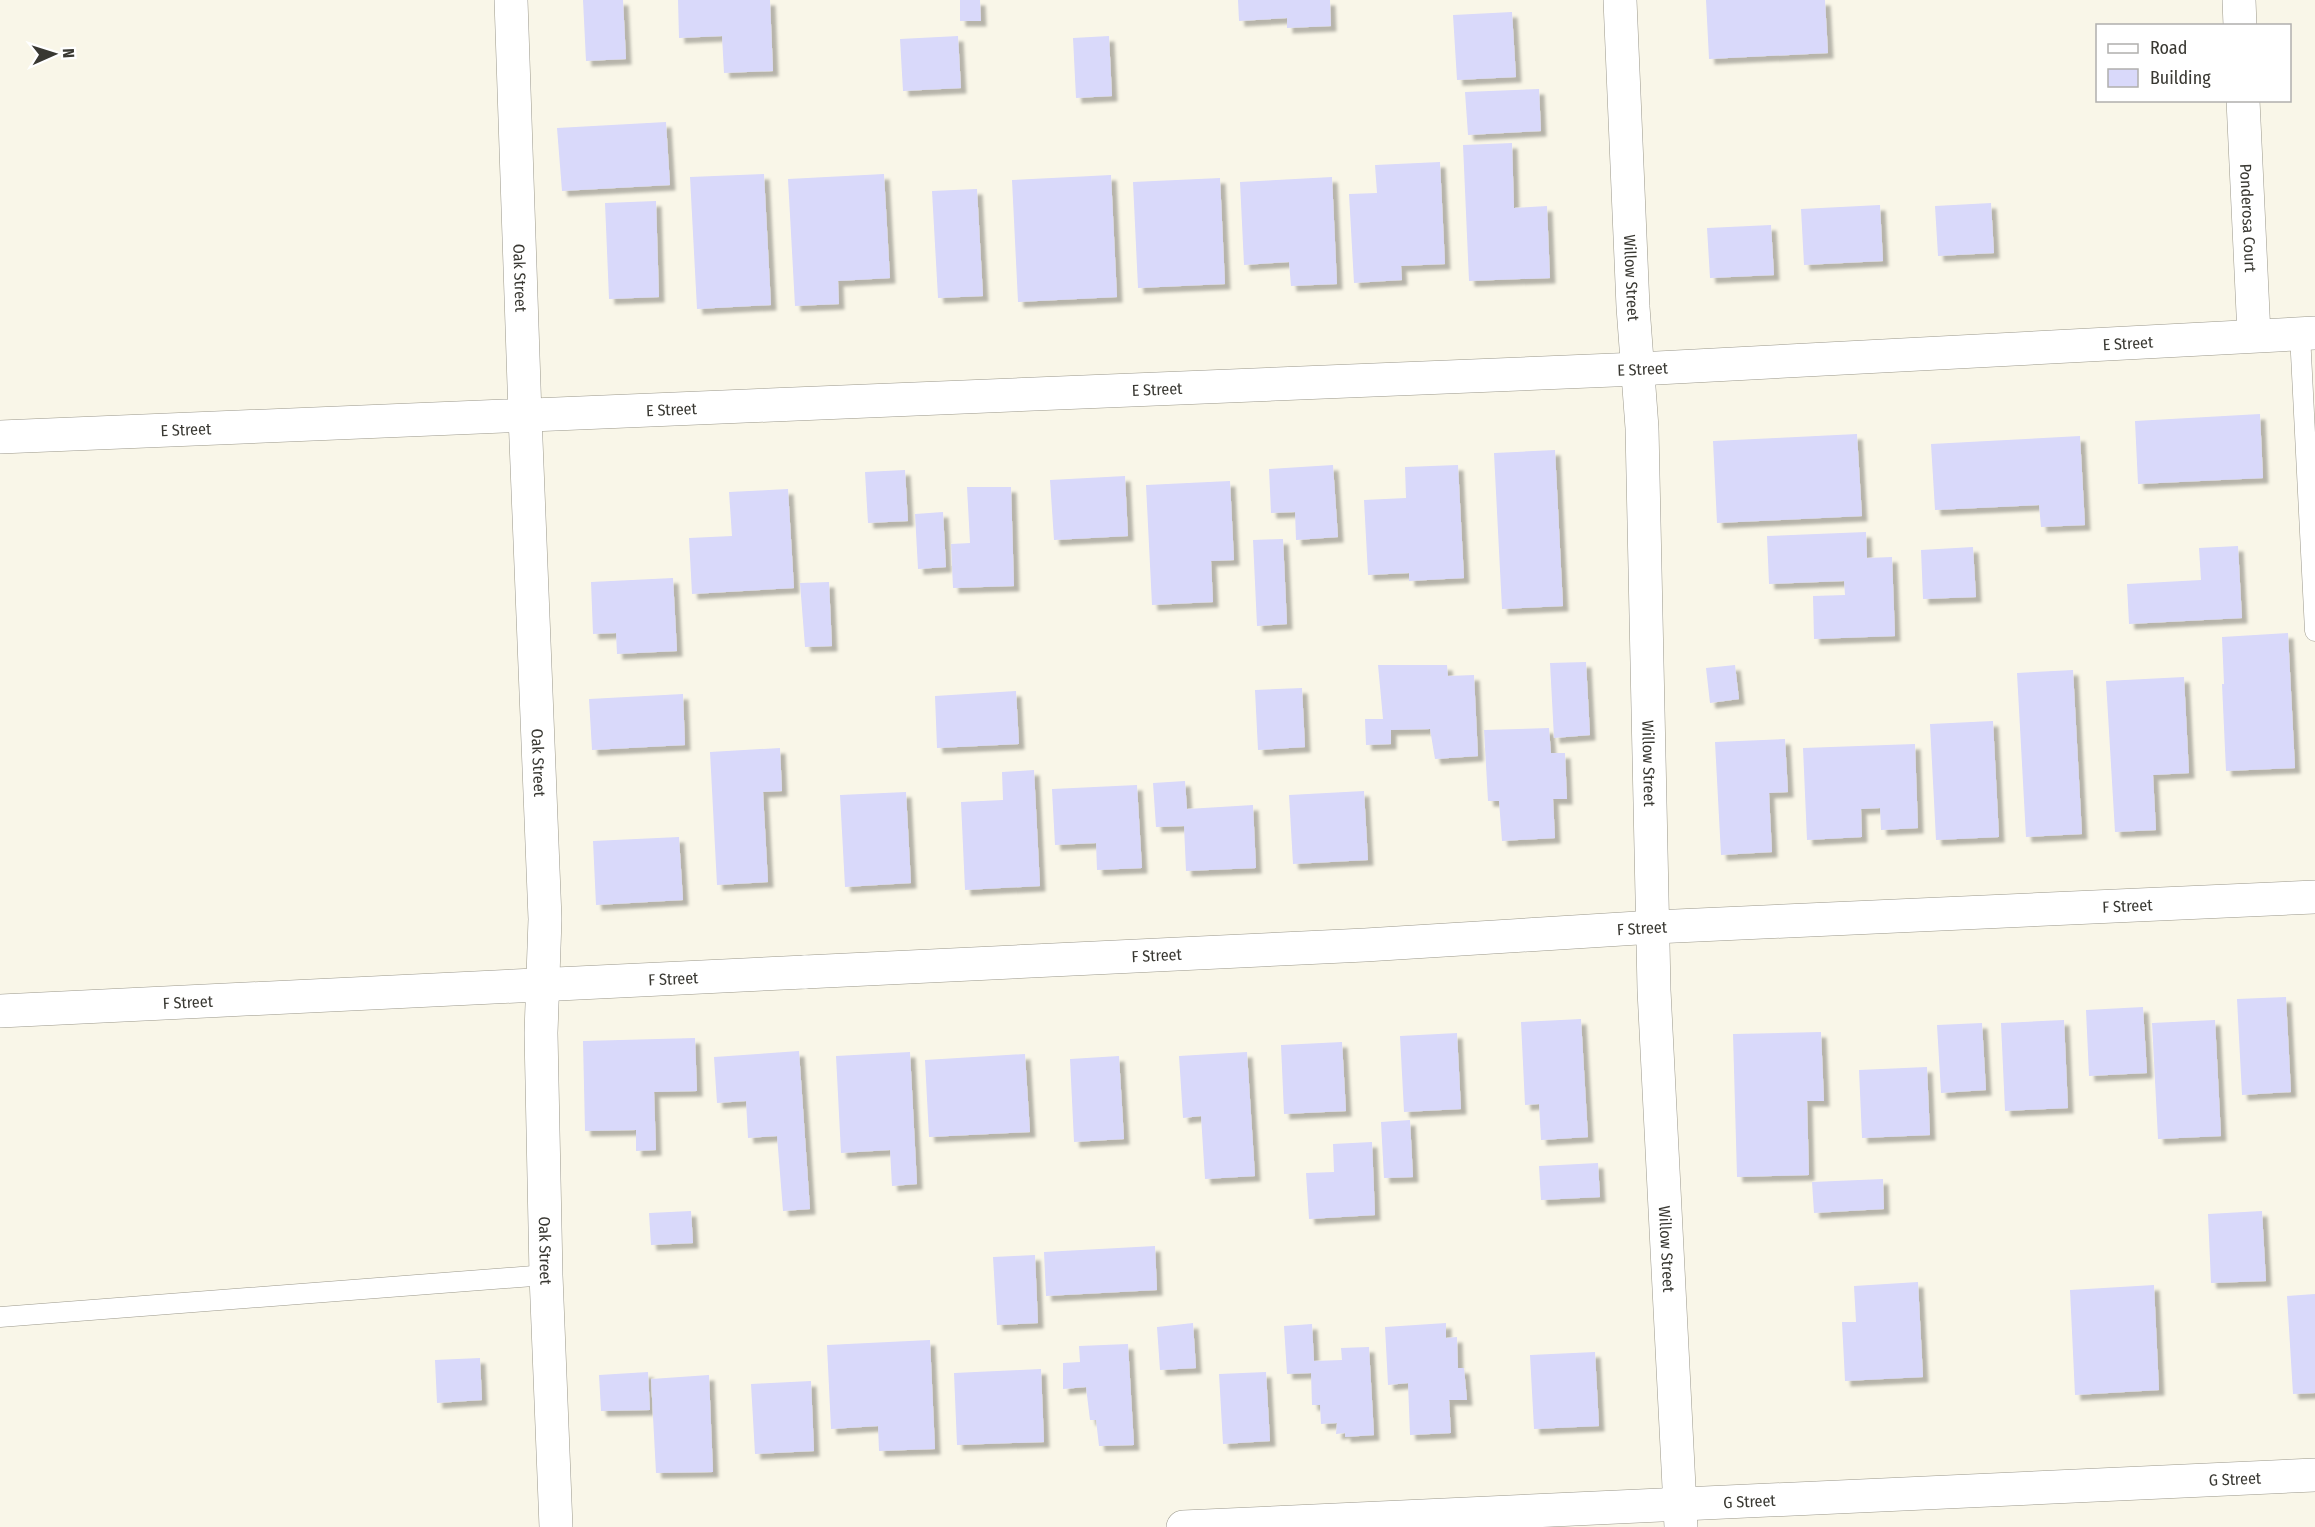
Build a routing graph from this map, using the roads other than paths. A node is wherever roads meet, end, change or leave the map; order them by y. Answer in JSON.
{"nodes":[{"id":1,"x":511,"y":0,"type":"edge"},
{"id":2,"x":1620,"y":0,"type":"edge"},
{"id":3,"x":2238,"y":0,"type":"edge"},
{"id":4,"x":2240,"y":24,"type":"edge"},
{"id":5,"x":2243,"y":102,"type":"edge"},
{"id":6,"x":2307,"y":334,"type":"edge"},
{"id":7,"x":2254,"y":335,"type":"junction"},
{"id":8,"x":1638,"y":369,"type":"junction"},
{"id":9,"x":525,"y":415,"type":"junction"},
{"id":10,"x":0,"y":437,"type":"edge"},
{"id":11,"x":2315,"y":631,"type":"edge"},
{"id":12,"x":2315,"y":897,"type":"edge"},
{"id":13,"x":1654,"y":927,"type":"junction"},
{"id":14,"x":542,"y":985,"type":"junction"},
{"id":15,"x":0,"y":1011,"type":"edge"},
{"id":16,"x":546,"y":1275,"type":"junction"},
{"id":17,"x":0,"y":1317,"type":"edge"},
{"id":18,"x":2315,"y":1475,"type":"edge"},
{"id":19,"x":1681,"y":1516,"type":"edge"},
{"id":20,"x":556,"y":1527,"type":"edge"},
{"id":21,"x":1183,"y":1527,"type":"edge"}],
"edges":[{"from":1,"to":9,"type":"street","name":"Oak Street"},
{"from":2,"to":8,"type":"street","name":"Willow Street"},
{"from":3,"to":4,"type":"street"},
{"from":5,"to":7,"type":"street","name":"Ponderosa Court"},
{"from":6,"to":7,"type":"street","name":"E Street"},
{"from":6,"to":11,"type":"lane"},
{"from":7,"to":8,"type":"street","name":"E Street"},
{"from":8,"to":9,"type":"street","name":"E Street"},
{"from":8,"to":13,"type":"street","name":"Willow Street"},
{"from":9,"to":10,"type":"street","name":"E Street"},
{"from":9,"to":14,"type":"street","name":"Oak Street"},
{"from":12,"to":13,"type":"street","name":"F Street"},
{"from":13,"to":14,"type":"street","name":"F Street"},
{"from":13,"to":19,"type":"street","name":"Willow Street"},
{"from":14,"to":15,"type":"street","name":"F Street"},
{"from":14,"to":16,"type":"street","name":"Oak Street"},
{"from":16,"to":17,"type":"lane"},
{"from":16,"to":20,"type":"street","name":"Oak Street"},
{"from":18,"to":19,"type":"street","name":"G Street"},
{"from":19,"to":21,"type":"street","name":"G Street"}]}
